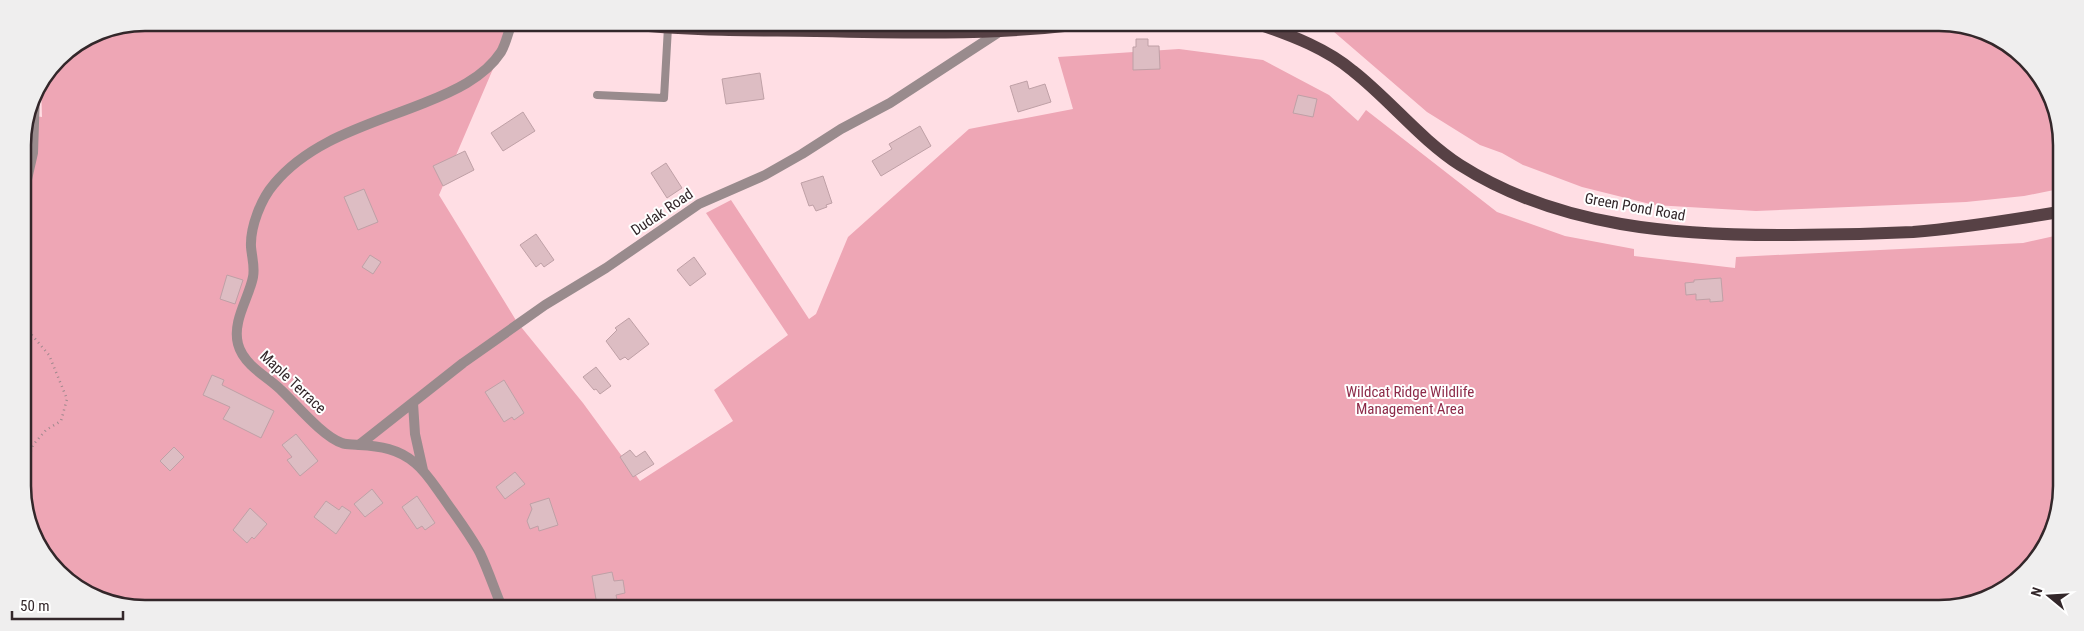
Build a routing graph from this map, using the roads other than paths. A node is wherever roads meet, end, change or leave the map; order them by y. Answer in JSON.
{"nodes":[{"id":1,"x":509,"y":31,"type":"edge"},
{"id":2,"x":668,"y":31,"type":"edge"},
{"id":3,"x":734,"y":31,"type":"edge"},
{"id":4,"x":1010,"y":31,"type":"edge"},
{"id":5,"x":1278,"y":31,"type":"edge"},
{"id":6,"x":999,"y":32,"type":"junction"},
{"id":7,"x":596,"y":95,"type":"dead end"},
{"id":8,"x":34,"y":120,"type":"edge"},
{"id":9,"x":31,"y":161,"type":"edge"},
{"id":10,"x":2053,"y":213,"type":"edge"},
{"id":11,"x":413,"y":403,"type":"junction"},
{"id":12,"x":359,"y":445,"type":"junction"},
{"id":13,"x":424,"y":471,"type":"junction"},
{"id":14,"x":499,"y":600,"type":"edge"}],
"edges":[{"from":1,"to":12,"type":"street","name":"Maple Terrace"},
{"from":2,"to":7,"type":"lane"},
{"from":3,"to":6,"type":"main road"},
{"from":4,"to":6,"type":"main road"},
{"from":5,"to":10,"type":"main road","name":"Green Pond Road"},
{"from":6,"to":11,"type":"street","name":"Dudak Road"},
{"from":8,"to":9,"type":"street"},
{"from":11,"to":12,"type":"street","name":"Dudak Road"},
{"from":11,"to":13,"type":"street"},
{"from":12,"to":13,"type":"street","name":"Maple Terrace"},
{"from":13,"to":14,"type":"street","name":"Maple Terrace"}]}
